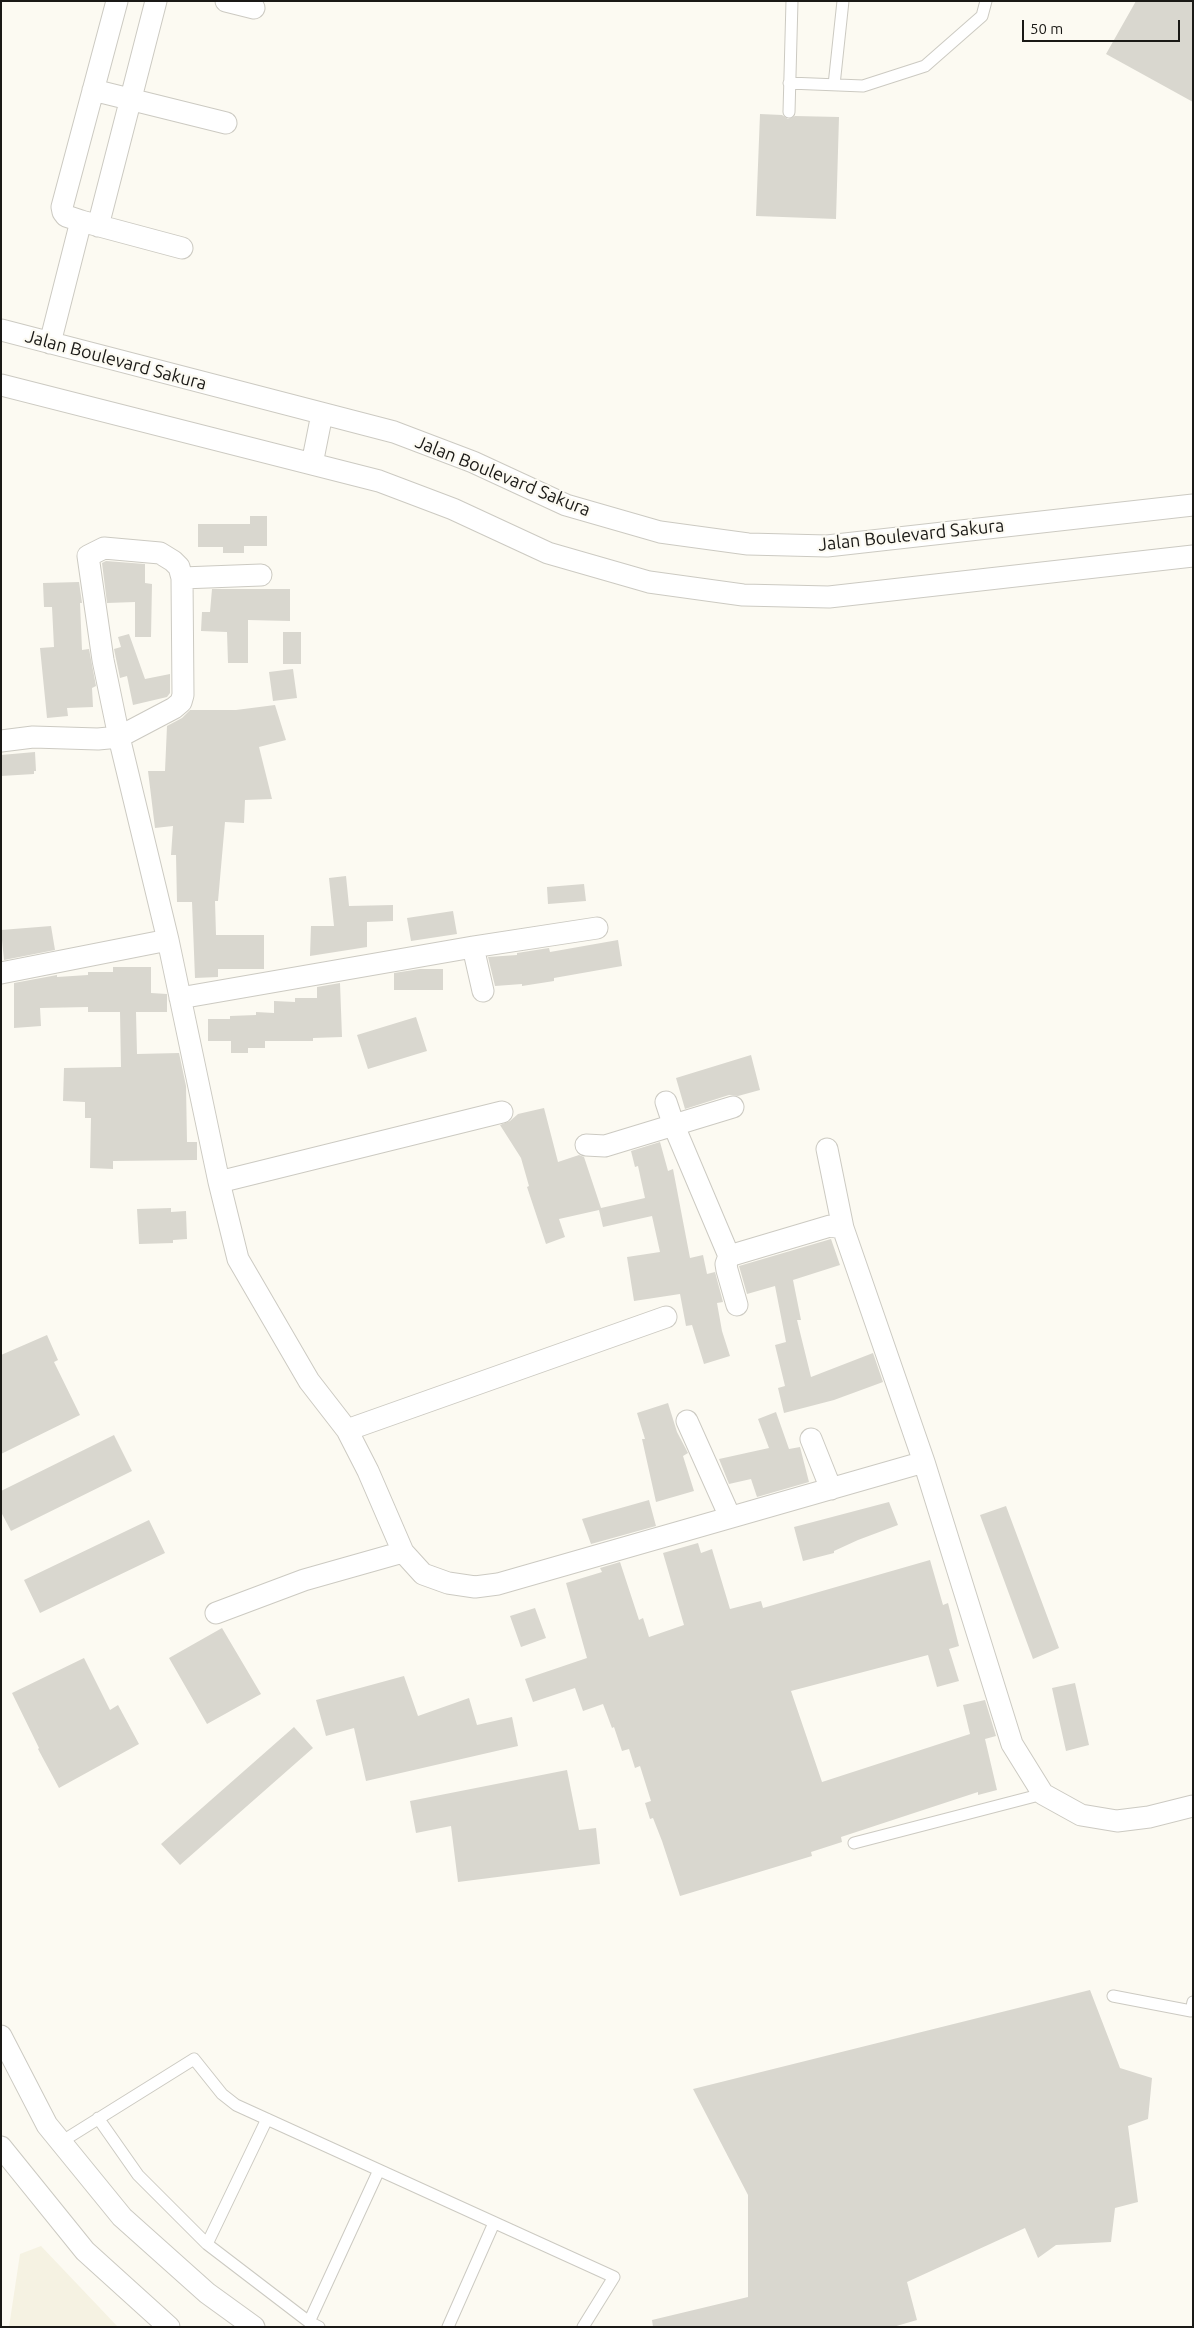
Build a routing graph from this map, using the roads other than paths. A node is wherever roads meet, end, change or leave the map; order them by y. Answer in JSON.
{"nodes":[{"id":1,"x":117,"y":1,"type":"edge"},
{"id":2,"x":156,"y":1,"type":"edge"},
{"id":3,"x":226,"y":1,"type":"edge"},
{"id":4,"x":792,"y":1,"type":"edge"},
{"id":5,"x":843,"y":1,"type":"edge"},
{"id":6,"x":986,"y":1,"type":"edge"},
{"id":7,"x":254,"y":8,"type":"dead end"},
{"id":8,"x":789,"y":84,"type":"junction"},
{"id":9,"x":834,"y":85,"type":"junction"},
{"id":10,"x":94,"y":90,"type":"junction"},
{"id":11,"x":131,"y":99,"type":"junction"},
{"id":12,"x":789,"y":112,"type":"dead end"},
{"id":13,"x":226,"y":123,"type":"dead end"},
{"id":14,"x":90,"y":223,"type":"junction"},
{"id":15,"x":182,"y":248,"type":"dead end"},
{"id":16,"x":1,"y":330,"type":"edge"},
{"id":17,"x":50,"y":342,"type":"junction"},
{"id":18,"x":1,"y":384,"type":"edge"},
{"id":19,"x":322,"y":414,"type":"junction"},
{"id":20,"x":312,"y":464,"type":"junction"},
{"id":21,"x":1193,"y":505,"type":"edge"},
{"id":22,"x":1193,"y":556,"type":"edge"},
{"id":23,"x":261,"y":575,"type":"dead end"},
{"id":24,"x":182,"y":578,"type":"junction"},
{"id":25,"x":119,"y":737,"type":"junction"},
{"id":26,"x":1,"y":742,"type":"edge"},
{"id":27,"x":597,"y":928,"type":"dead end"},
{"id":28,"x":168,"y":940,"type":"junction"},
{"id":29,"x":473,"y":947,"type":"junction"},
{"id":30,"x":1,"y":973,"type":"edge"},
{"id":31,"x":483,"y":991,"type":"dead end"},
{"id":32,"x":180,"y":998,"type":"junction"},
{"id":33,"x":666,"y":1102,"type":"dead end"},
{"id":34,"x":733,"y":1107,"type":"dead end"},
{"id":35,"x":502,"y":1112,"type":"dead end"},
{"id":36,"x":674,"y":1126,"type":"junction"},
{"id":37,"x":586,"y":1145,"type":"dead end"},
{"id":38,"x":827,"y":1149,"type":"dead end"},
{"id":39,"x":219,"y":1182,"type":"junction"},
{"id":40,"x":843,"y":1228,"type":"junction"},
{"id":41,"x":729,"y":1256,"type":"junction"},
{"id":42,"x":737,"y":1305,"type":"dead end"},
{"id":43,"x":666,"y":1317,"type":"dead end"},
{"id":44,"x":687,"y":1421,"type":"dead end"},
{"id":45,"x":347,"y":1430,"type":"junction"},
{"id":46,"x":811,"y":1439,"type":"dead end"},
{"id":47,"x":924,"y":1462,"type":"junction"},
{"id":48,"x":831,"y":1490,"type":"junction"},
{"id":49,"x":730,"y":1517,"type":"junction"},
{"id":50,"x":403,"y":1552,"type":"junction"},
{"id":51,"x":216,"y":1613,"type":"dead end"},
{"id":52,"x":1043,"y":1794,"type":"junction"},
{"id":53,"x":1193,"y":1806,"type":"edge"},
{"id":54,"x":854,"y":1843,"type":"dead end"},
{"id":55,"x":1113,"y":1996,"type":"dead end"},
{"id":56,"x":1192,"y":2008,"type":"edge"},
{"id":57,"x":1,"y":2036,"type":"edge"},
{"id":58,"x":98,"y":2118,"type":"junction"},
{"id":59,"x":267,"y":2119,"type":"junction"},
{"id":60,"x":61,"y":2142,"type":"junction"},
{"id":61,"x":1,"y":2147,"type":"edge"},
{"id":62,"x":380,"y":2170,"type":"junction"},
{"id":63,"x":494,"y":2223,"type":"junction"},
{"id":64,"x":207,"y":2244,"type":"junction"},
{"id":65,"x":314,"y":2324,"type":"edge"},
{"id":66,"x":169,"y":2327,"type":"edge"},
{"id":67,"x":254,"y":2327,"type":"edge"},
{"id":68,"x":448,"y":2327,"type":"edge"},
{"id":69,"x":582,"y":2327,"type":"edge"}],
"edges":[{"from":1,"to":10,"type":"street"},
{"from":2,"to":11,"type":"street"},
{"from":3,"to":7,"type":"street"},
{"from":4,"to":8,"type":"lane"},
{"from":5,"to":9,"type":"lane"},
{"from":6,"to":9,"type":"lane"},
{"from":8,"to":9,"type":"lane"},
{"from":8,"to":12,"type":"lane"},
{"from":10,"to":11,"type":"street"},
{"from":10,"to":14,"type":"street"},
{"from":11,"to":13,"type":"street"},
{"from":11,"to":14,"type":"street"},
{"from":14,"to":15,"type":"street"},
{"from":14,"to":17,"type":"street"},
{"from":16,"to":17,"type":"street","name":"Jalan Boulevard Sakura"},
{"from":17,"to":19,"type":"street","name":"Jalan Boulevard Sakura"},
{"from":18,"to":20,"type":"street"},
{"from":19,"to":20,"type":"street"},
{"from":19,"to":21,"type":"street","name":"Jalan Boulevard Sakura"},
{"from":20,"to":22,"type":"street"},
{"from":23,"to":24,"type":"street"},
{"from":24,"to":25,"type":"street"},
{"from":24,"to":25,"type":"street"},
{"from":25,"to":26,"type":"street"},
{"from":25,"to":28,"type":"street"},
{"from":27,"to":29,"type":"street"},
{"from":28,"to":30,"type":"street"},
{"from":28,"to":32,"type":"street"},
{"from":29,"to":31,"type":"street"},
{"from":29,"to":32,"type":"street"},
{"from":32,"to":39,"type":"street"},
{"from":33,"to":36,"type":"street"},
{"from":34,"to":36,"type":"street"},
{"from":35,"to":39,"type":"street"},
{"from":36,"to":37,"type":"street"},
{"from":36,"to":41,"type":"street"},
{"from":38,"to":40,"type":"street"},
{"from":39,"to":45,"type":"street"},
{"from":40,"to":41,"type":"street"},
{"from":40,"to":47,"type":"street"},
{"from":41,"to":42,"type":"street"},
{"from":43,"to":45,"type":"street"},
{"from":44,"to":49,"type":"street"},
{"from":45,"to":50,"type":"street"},
{"from":46,"to":48,"type":"street"},
{"from":47,"to":48,"type":"street"},
{"from":47,"to":52,"type":"street"},
{"from":48,"to":49,"type":"street"},
{"from":49,"to":50,"type":"street"},
{"from":50,"to":51,"type":"street"},
{"from":52,"to":53,"type":"street"},
{"from":52,"to":54,"type":"lane"},
{"from":55,"to":56,"type":"lane"},
{"from":57,"to":60,"type":"street"},
{"from":58,"to":59,"type":"lane"},
{"from":58,"to":60,"type":"lane"},
{"from":58,"to":64,"type":"lane"},
{"from":59,"to":62,"type":"lane"},
{"from":59,"to":64,"type":"lane"},
{"from":60,"to":67,"type":"street"},
{"from":61,"to":66,"type":"street"},
{"from":62,"to":63,"type":"lane"},
{"from":62,"to":65,"type":"lane"},
{"from":63,"to":68,"type":"lane"},
{"from":63,"to":69,"type":"lane"},
{"from":64,"to":65,"type":"lane"}]}
